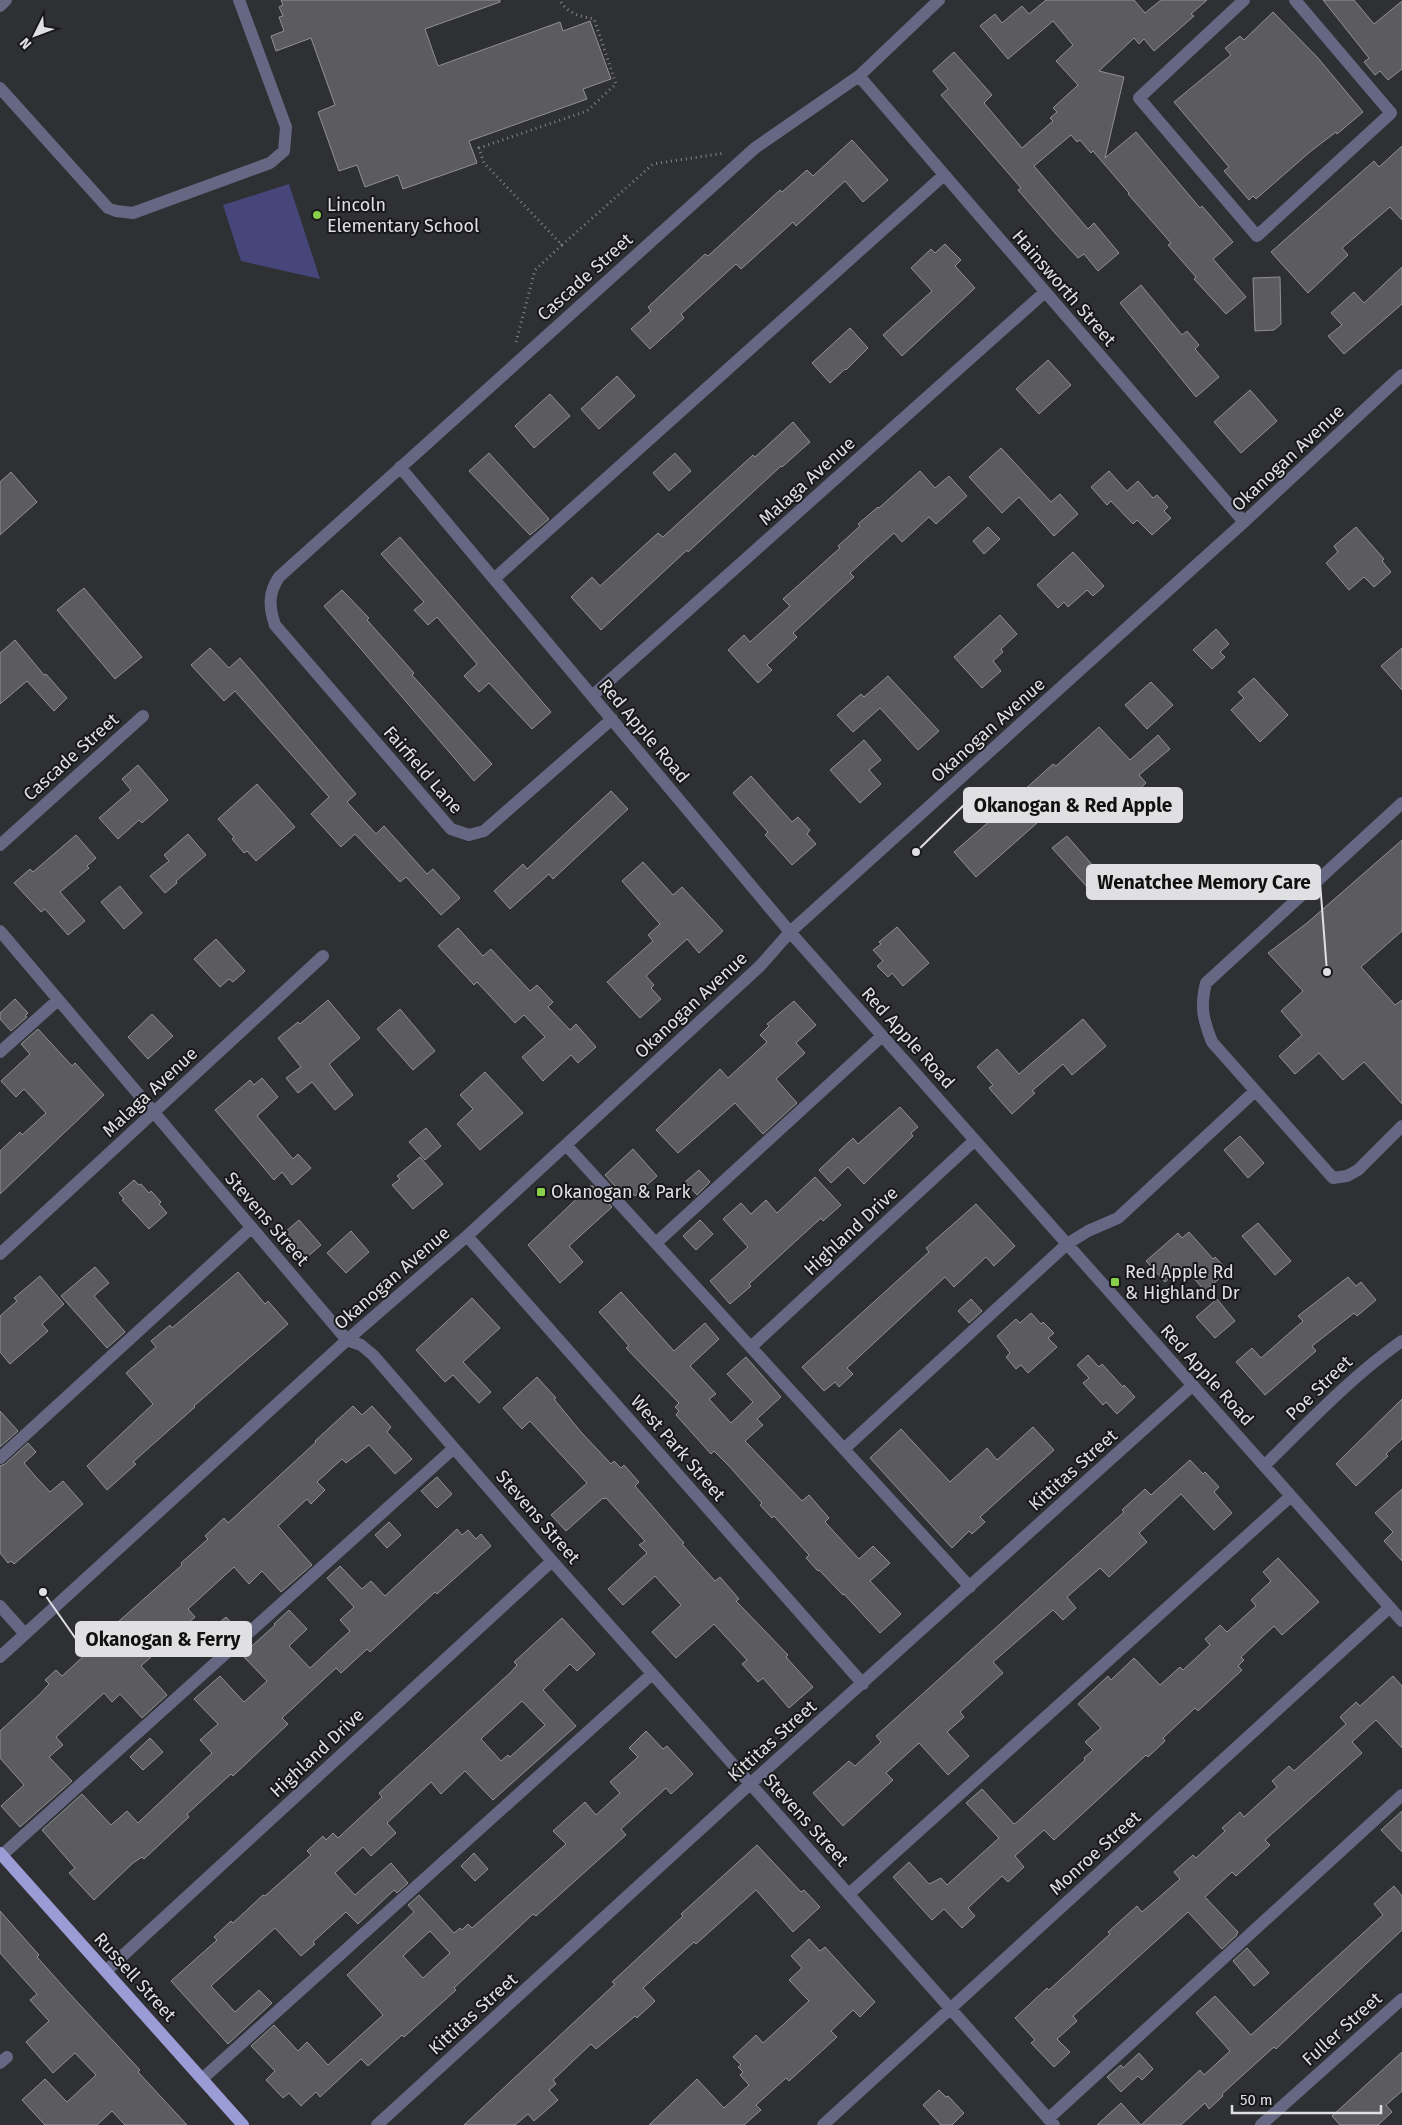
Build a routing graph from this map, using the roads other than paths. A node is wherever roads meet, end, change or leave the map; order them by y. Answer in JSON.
{"nodes":[{"id":1,"x":6,"y":0,"type":"edge"},
{"id":2,"x":239,"y":0,"type":"edge"},
{"id":3,"x":939,"y":0,"type":"edge"},
{"id":4,"x":1244,"y":0,"type":"edge"},
{"id":5,"x":1295,"y":0,"type":"edge"},
{"id":6,"x":0,"y":6,"type":"edge"},
{"id":7,"x":859,"y":76,"type":"junction"},
{"id":8,"x":0,"y":88,"type":"edge"},
{"id":9,"x":944,"y":175,"type":"junction"},
{"id":10,"x":1045,"y":292,"type":"junction"},
{"id":11,"x":1402,"y":375,"type":"edge"},
{"id":12,"x":400,"y":467,"type":"junction"},
{"id":13,"x":1244,"y":522,"type":"junction"},
{"id":14,"x":494,"y":579,"type":"junction"},
{"id":15,"x":270,"y":596,"type":"joint"},
{"id":16,"x":592,"y":696,"type":"junction"},
{"id":17,"x":143,"y":716,"type":"dead end"},
{"id":18,"x":612,"y":719,"type":"junction"},
{"id":19,"x":1402,"y":803,"type":"edge"},
{"id":20,"x":0,"y":845,"type":"edge"},
{"id":21,"x":0,"y":931,"type":"edge"},
{"id":22,"x":790,"y":932,"type":"junction"},
{"id":23,"x":324,"y":956,"type":"dead end"},
{"id":24,"x":58,"y":1000,"type":"junction"},
{"id":25,"x":882,"y":1036,"type":"junction"},
{"id":26,"x":0,"y":1052,"type":"edge"},
{"id":27,"x":1255,"y":1091,"type":"junction"},
{"id":28,"x":154,"y":1114,"type":"junction"},
{"id":29,"x":1402,"y":1126,"type":"edge"},
{"id":30,"x":975,"y":1140,"type":"junction"},
{"id":31,"x":566,"y":1144,"type":"junction"},
{"id":32,"x":251,"y":1228,"type":"junction"},
{"id":33,"x":467,"y":1236,"type":"junction"},
{"id":34,"x":656,"y":1243,"type":"junction"},
{"id":35,"x":1067,"y":1244,"type":"junction"},
{"id":36,"x":0,"y":1254,"type":"edge"},
{"id":37,"x":347,"y":1340,"type":"junction"},
{"id":38,"x":1402,"y":1341,"type":"edge"},
{"id":39,"x":751,"y":1347,"type":"junction"},
{"id":40,"x":1193,"y":1385,"type":"junction"},
{"id":41,"x":454,"y":1448,"type":"junction"},
{"id":42,"x":844,"y":1449,"type":"junction"},
{"id":43,"x":0,"y":1458,"type":"edge"},
{"id":44,"x":1264,"y":1466,"type":"junction"},
{"id":45,"x":1291,"y":1496,"type":"junction"},
{"id":46,"x":552,"y":1561,"type":"junction"},
{"id":47,"x":970,"y":1587,"type":"junction"},
{"id":48,"x":0,"y":1606,"type":"edge"},
{"id":49,"x":1390,"y":1607,"type":"junction"},
{"id":50,"x":1402,"y":1621,"type":"edge"},
{"id":51,"x":25,"y":1634,"type":"junction"},
{"id":52,"x":0,"y":1657,"type":"edge"},
{"id":53,"x":652,"y":1674,"type":"junction"},
{"id":54,"x":862,"y":1684,"type":"junction"},
{"id":55,"x":750,"y":1784,"type":"junction"},
{"id":56,"x":1402,"y":1795,"type":"edge"},
{"id":57,"x":1,"y":1854,"type":"edge"},
{"id":58,"x":849,"y":1894,"type":"junction"},
{"id":59,"x":106,"y":1971,"type":"junction"},
{"id":60,"x":1402,"y":1999,"type":"edge"},
{"id":61,"x":950,"y":2008,"type":"junction"},
{"id":62,"x":202,"y":2079,"type":"junction"},
{"id":63,"x":1051,"y":2122,"type":"edge"},
{"id":64,"x":243,"y":2125,"type":"edge"},
{"id":65,"x":377,"y":2125,"type":"edge"},
{"id":66,"x":823,"y":2125,"type":"edge"},
{"id":67,"x":1261,"y":2125,"type":"edge"}],
"edges":[{"from":1,"to":6,"type":"street"},
{"from":2,"to":8,"type":"street"},
{"from":3,"to":7,"type":"street","name":"Cascade Street"},
{"from":4,"to":5,"type":"street"},
{"from":7,"to":9,"type":"street","name":"Hainsworth Street"},
{"from":7,"to":12,"type":"street","name":"Cascade Street"},
{"from":9,"to":10,"type":"street","name":"Hainsworth Street"},
{"from":9,"to":14,"type":"street"},
{"from":10,"to":13,"type":"street","name":"Hainsworth Street"},
{"from":10,"to":16,"type":"street","name":"Malaga Avenue"},
{"from":11,"to":13,"type":"street","name":"Okanogan Avenue"},
{"from":12,"to":14,"type":"street","name":"Red Apple Road"},
{"from":12,"to":15,"type":"street","name":"Cascade Street"},
{"from":13,"to":22,"type":"street","name":"Okanogan Avenue"},
{"from":14,"to":16,"type":"street","name":"Red Apple Road"},
{"from":15,"to":18,"type":"street","name":"Fairfield Lane"},
{"from":16,"to":18,"type":"street","name":"Red Apple Road"},
{"from":17,"to":20,"type":"street","name":"Cascade Street"},
{"from":18,"to":22,"type":"street","name":"Red Apple Road"},
{"from":19,"to":27,"type":"street"},
{"from":21,"to":24,"type":"street","name":"Stevens Street"},
{"from":22,"to":25,"type":"street","name":"Red Apple Road"},
{"from":22,"to":31,"type":"street","name":"Okanogan Avenue"},
{"from":23,"to":28,"type":"street","name":"Malaga Avenue"},
{"from":24,"to":26,"type":"street"},
{"from":24,"to":28,"type":"street","name":"Stevens Street"},
{"from":25,"to":30,"type":"street","name":"Red Apple Road"},
{"from":25,"to":34,"type":"street"},
{"from":27,"to":29,"type":"street"},
{"from":27,"to":35,"type":"street"},
{"from":28,"to":32,"type":"street","name":"Stevens Street"},
{"from":28,"to":36,"type":"street","name":"Malaga Avenue"},
{"from":30,"to":35,"type":"street","name":"Red Apple Road"},
{"from":30,"to":39,"type":"street","name":"Highland Drive"},
{"from":31,"to":33,"type":"street","name":"Okanogan Avenue"},
{"from":31,"to":34,"type":"street"},
{"from":32,"to":37,"type":"street","name":"Stevens Street"},
{"from":32,"to":43,"type":"street"},
{"from":33,"to":37,"type":"street","name":"Okanogan Avenue"},
{"from":33,"to":54,"type":"street","name":"West Park Street"},
{"from":34,"to":39,"type":"street"},
{"from":35,"to":40,"type":"street","name":"Red Apple Road"},
{"from":35,"to":42,"type":"street"},
{"from":37,"to":41,"type":"street","name":"Stevens Street"},
{"from":37,"to":51,"type":"street","name":"Okanogan Avenue"},
{"from":38,"to":44,"type":"street","name":"Poe Street"},
{"from":39,"to":42,"type":"street"},
{"from":40,"to":44,"type":"street","name":"Red Apple Road"},
{"from":40,"to":47,"type":"street","name":"Kittitas Street"},
{"from":41,"to":46,"type":"street","name":"Stevens Street"},
{"from":41,"to":57,"type":"street"},
{"from":42,"to":47,"type":"street"},
{"from":44,"to":45,"type":"street","name":"Red Apple Road"},
{"from":45,"to":49,"type":"street","name":"Red Apple Road"},
{"from":45,"to":58,"type":"street"},
{"from":46,"to":53,"type":"street","name":"Stevens Street"},
{"from":46,"to":59,"type":"street","name":"Highland Drive"},
{"from":47,"to":54,"type":"street","name":"Kittitas Street"},
{"from":48,"to":51,"type":"street"},
{"from":49,"to":50,"type":"street","name":"Red Apple Road"},
{"from":49,"to":61,"type":"street","name":"Monroe Street"},
{"from":51,"to":52,"type":"street","name":"Okanogan Avenue"},
{"from":53,"to":55,"type":"street","name":"Stevens Street"},
{"from":53,"to":62,"type":"street"},
{"from":54,"to":55,"type":"street","name":"Kittitas Street"},
{"from":55,"to":58,"type":"street","name":"Stevens Street"},
{"from":55,"to":65,"type":"street","name":"Kittitas Street"},
{"from":56,"to":63,"type":"street"},
{"from":57,"to":59,"type":"main road","name":"Russell Street"},
{"from":58,"to":61,"type":"street","name":"Stevens Street"},
{"from":59,"to":62,"type":"main road","name":"Russell Street"},
{"from":60,"to":67,"type":"street","name":"Fuller Street"},
{"from":61,"to":63,"type":"street","name":"Stevens Street"},
{"from":61,"to":66,"type":"street","name":"Monroe Street"},
{"from":62,"to":64,"type":"main road","name":"Russell Street"}]}
